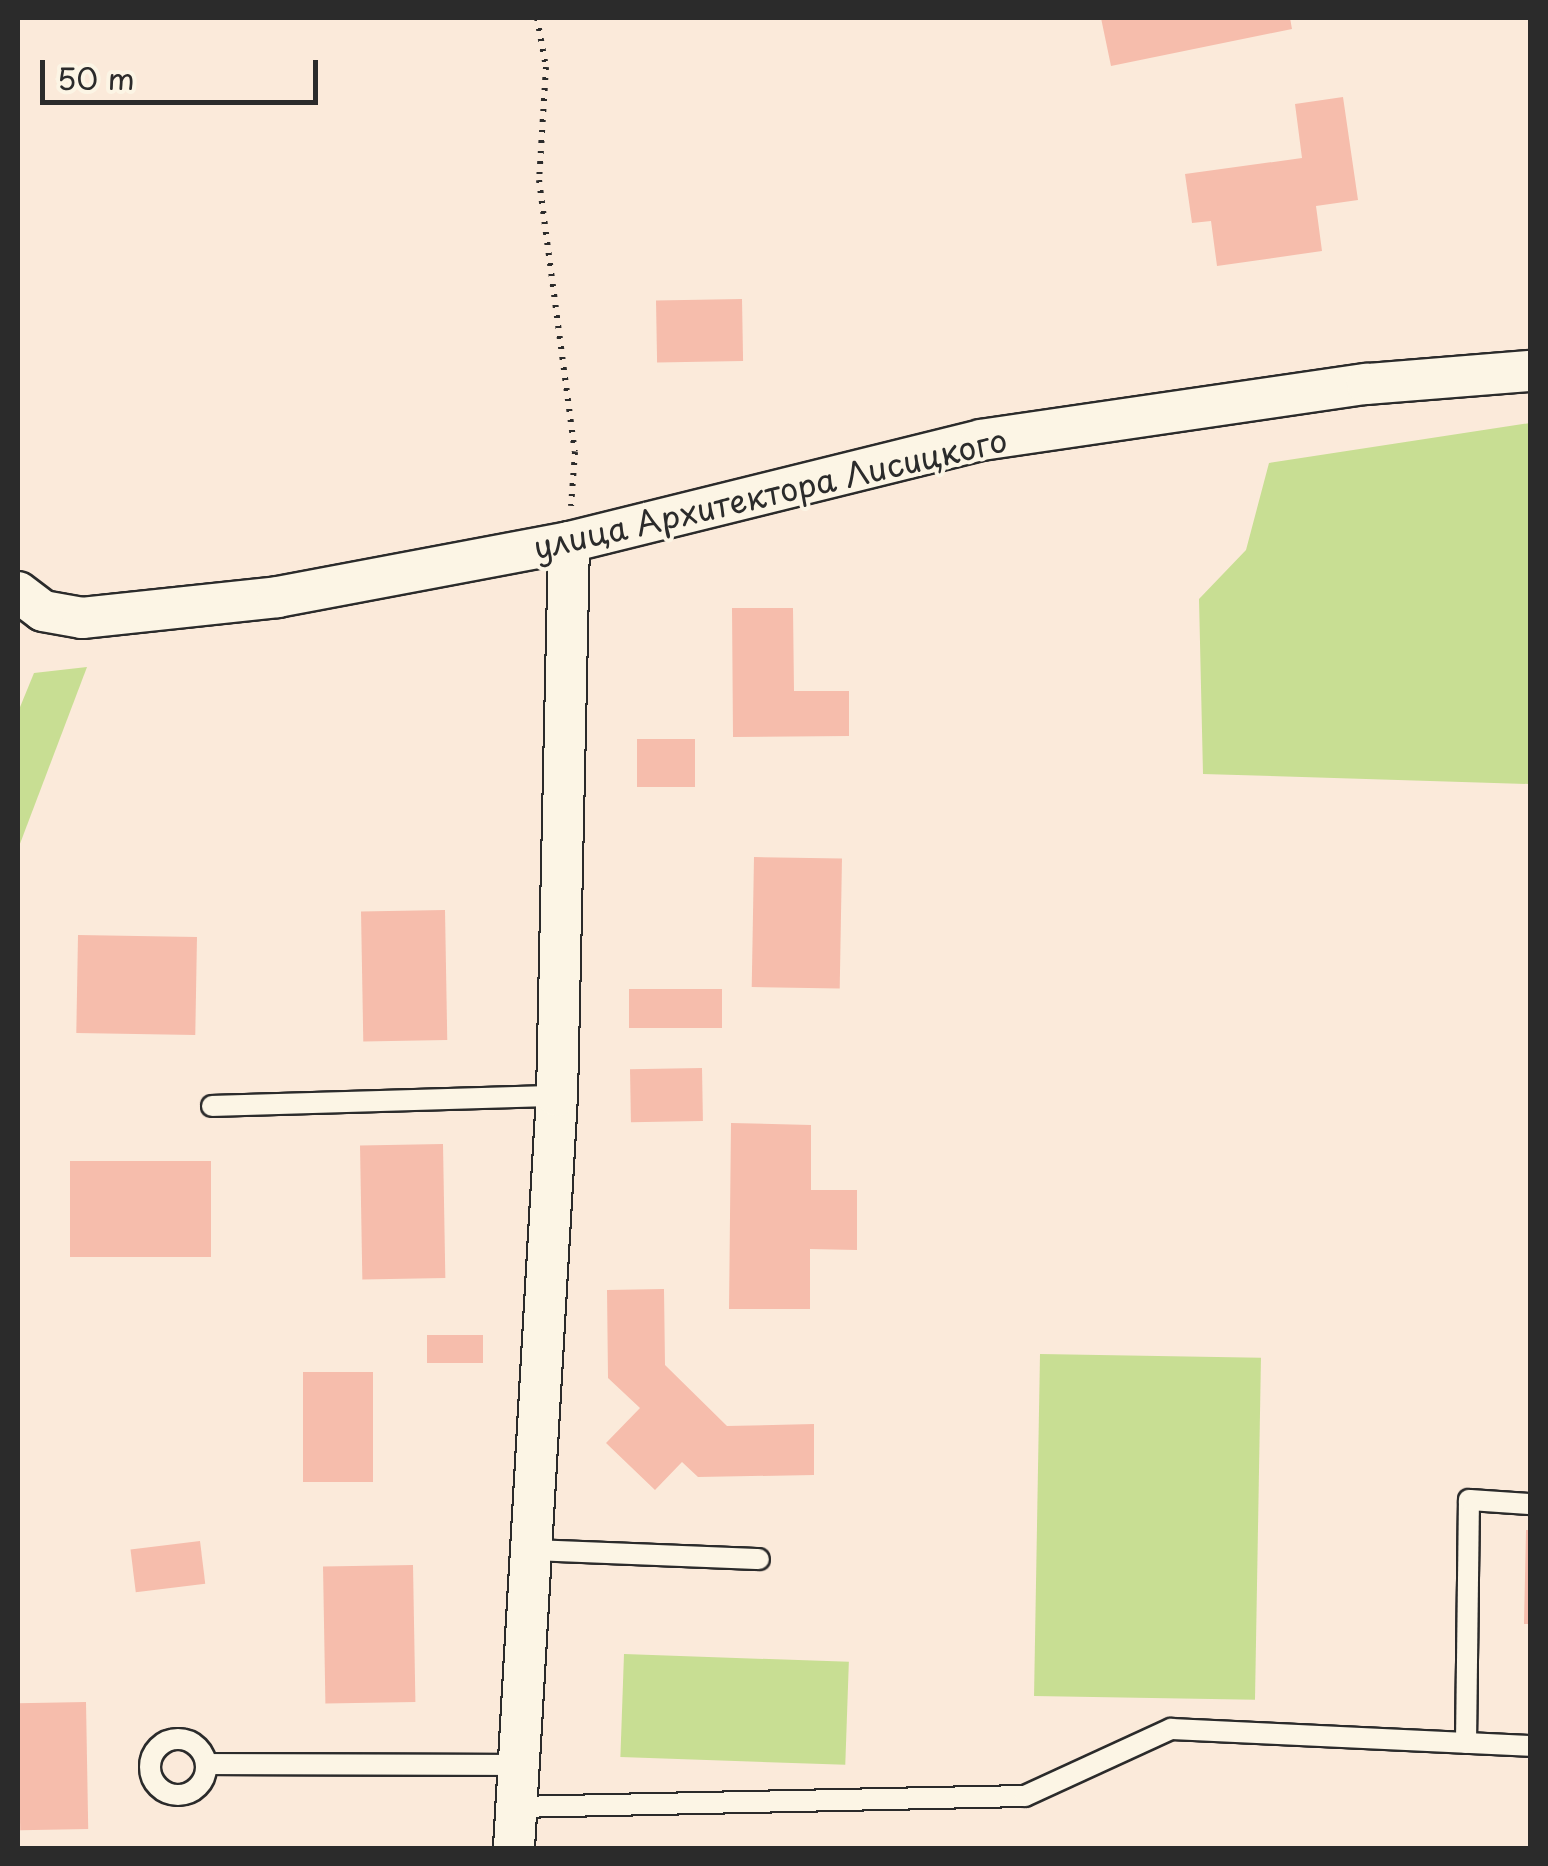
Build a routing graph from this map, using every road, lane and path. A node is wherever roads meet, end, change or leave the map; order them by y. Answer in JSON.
{"nodes":[{"id":1,"x":537,"y":18,"type":"edge"},
{"id":2,"x":1530,"y":372,"type":"edge"},
{"id":3,"x":569,"y":542,"type":"junction"},
{"id":4,"x":18,"y":592,"type":"edge"},
{"id":5,"x":557,"y":1096,"type":"junction"},
{"id":6,"x":212,"y":1106,"type":"dead end"},
{"id":7,"x":1530,"y":1504,"type":"edge"},
{"id":8,"x":530,"y":1550,"type":"junction"},
{"id":9,"x":759,"y":1559,"type":"dead end"},
{"id":10,"x":1466,"y":1743,"type":"junction"},
{"id":11,"x":1530,"y":1746,"type":"edge"},
{"id":12,"x":206,"y":1764,"type":"dead end"},
{"id":13,"x":517,"y":1765,"type":"junction"},
{"id":14,"x":516,"y":1807,"type":"junction"},
{"id":15,"x":514,"y":1848,"type":"edge"}],
"edges":[{"from":1,"to":3,"type":"path"},
{"from":2,"to":3,"type":"street","name":"улица Архитектора Лисицкого"},
{"from":3,"to":4,"type":"street","name":"улица Архитектора Лисицкого"},
{"from":3,"to":5,"type":"street"},
{"from":5,"to":6,"type":"lane"},
{"from":5,"to":8,"type":"street"},
{"from":7,"to":10,"type":"lane"},
{"from":8,"to":9,"type":"lane"},
{"from":8,"to":13,"type":"street"},
{"from":10,"to":11,"type":"lane"},
{"from":10,"to":14,"type":"lane"},
{"from":12,"to":13,"type":"lane"},
{"from":13,"to":14,"type":"street"},
{"from":14,"to":15,"type":"street"}]}
